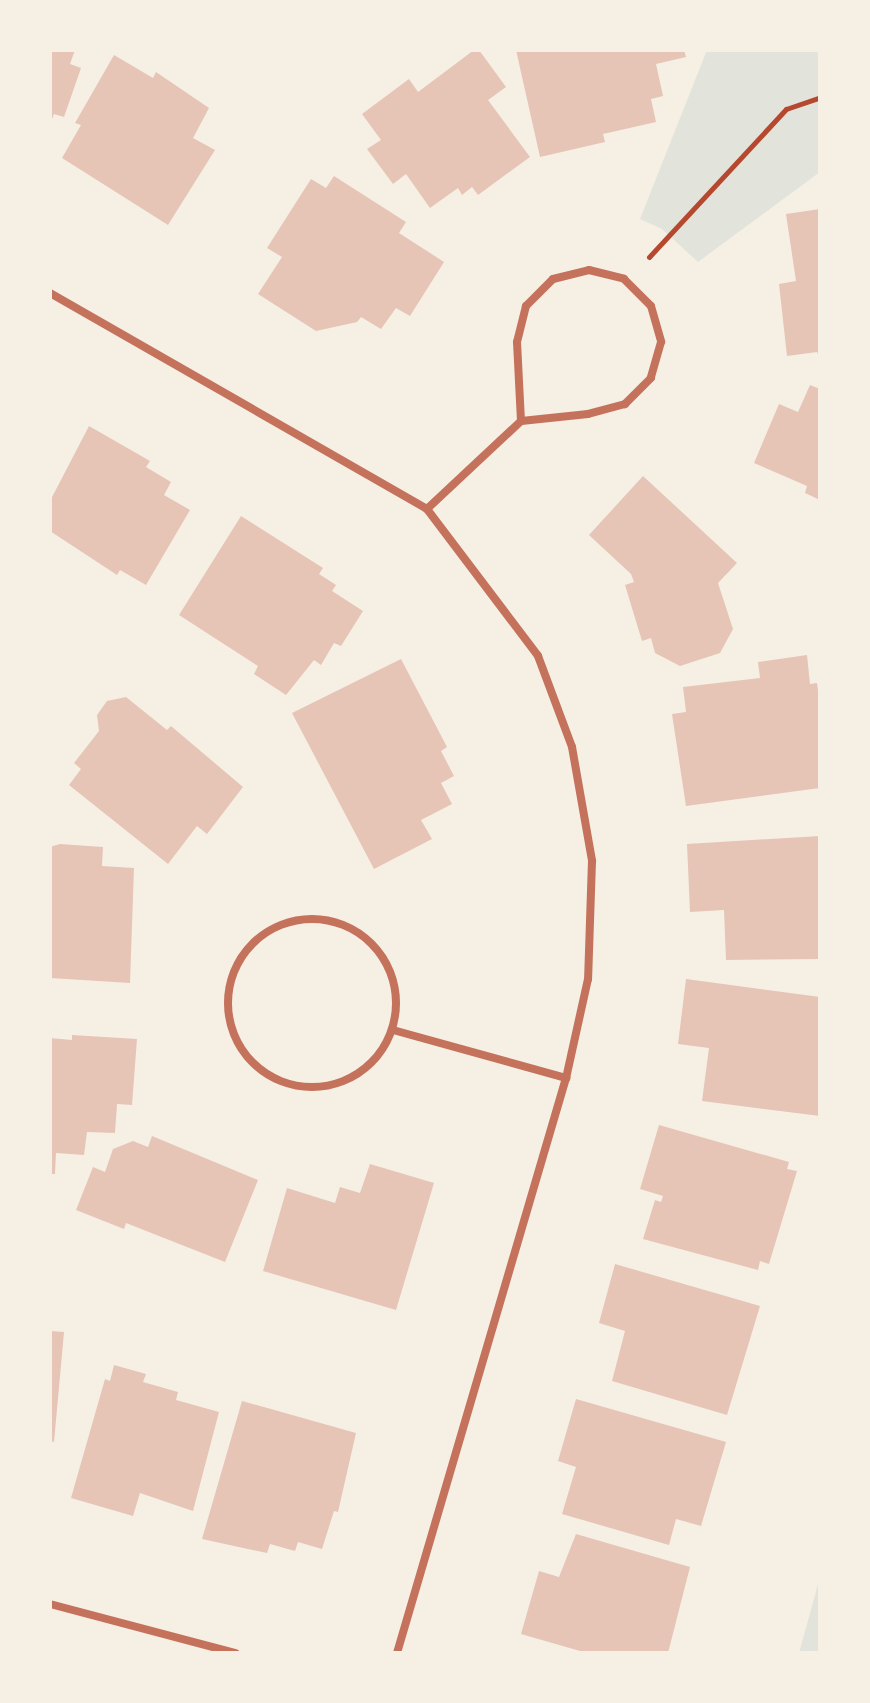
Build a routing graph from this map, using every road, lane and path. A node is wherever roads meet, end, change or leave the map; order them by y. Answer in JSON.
{"nodes":[{"id":1,"x":820,"y":97,"type":"edge"},
{"id":2,"x":624,"y":279,"type":"junction"},
{"id":3,"x":50,"y":293,"type":"edge"},
{"id":4,"x":521,"y":421,"type":"junction"},
{"id":5,"x":427,"y":509,"type":"junction"},
{"id":6,"x":393,"y":1030,"type":"junction"},
{"id":7,"x":566,"y":1078,"type":"junction"},
{"id":8,"x":50,"y":1604,"type":"edge"},
{"id":9,"x":236,"y":1653,"type":"edge"},
{"id":10,"x":397,"y":1653,"type":"edge"}],
"edges":[{"from":1,"to":2,"type":"path"},
{"from":2,"to":4,"type":"street"},
{"from":2,"to":4,"type":"street"},
{"from":3,"to":5,"type":"street"},
{"from":4,"to":5,"type":"street"},
{"from":5,"to":7,"type":"street"},
{"from":6,"to":6,"type":"street"},
{"from":6,"to":7,"type":"street"},
{"from":7,"to":10,"type":"street"},
{"from":8,"to":9,"type":"street"}]}
